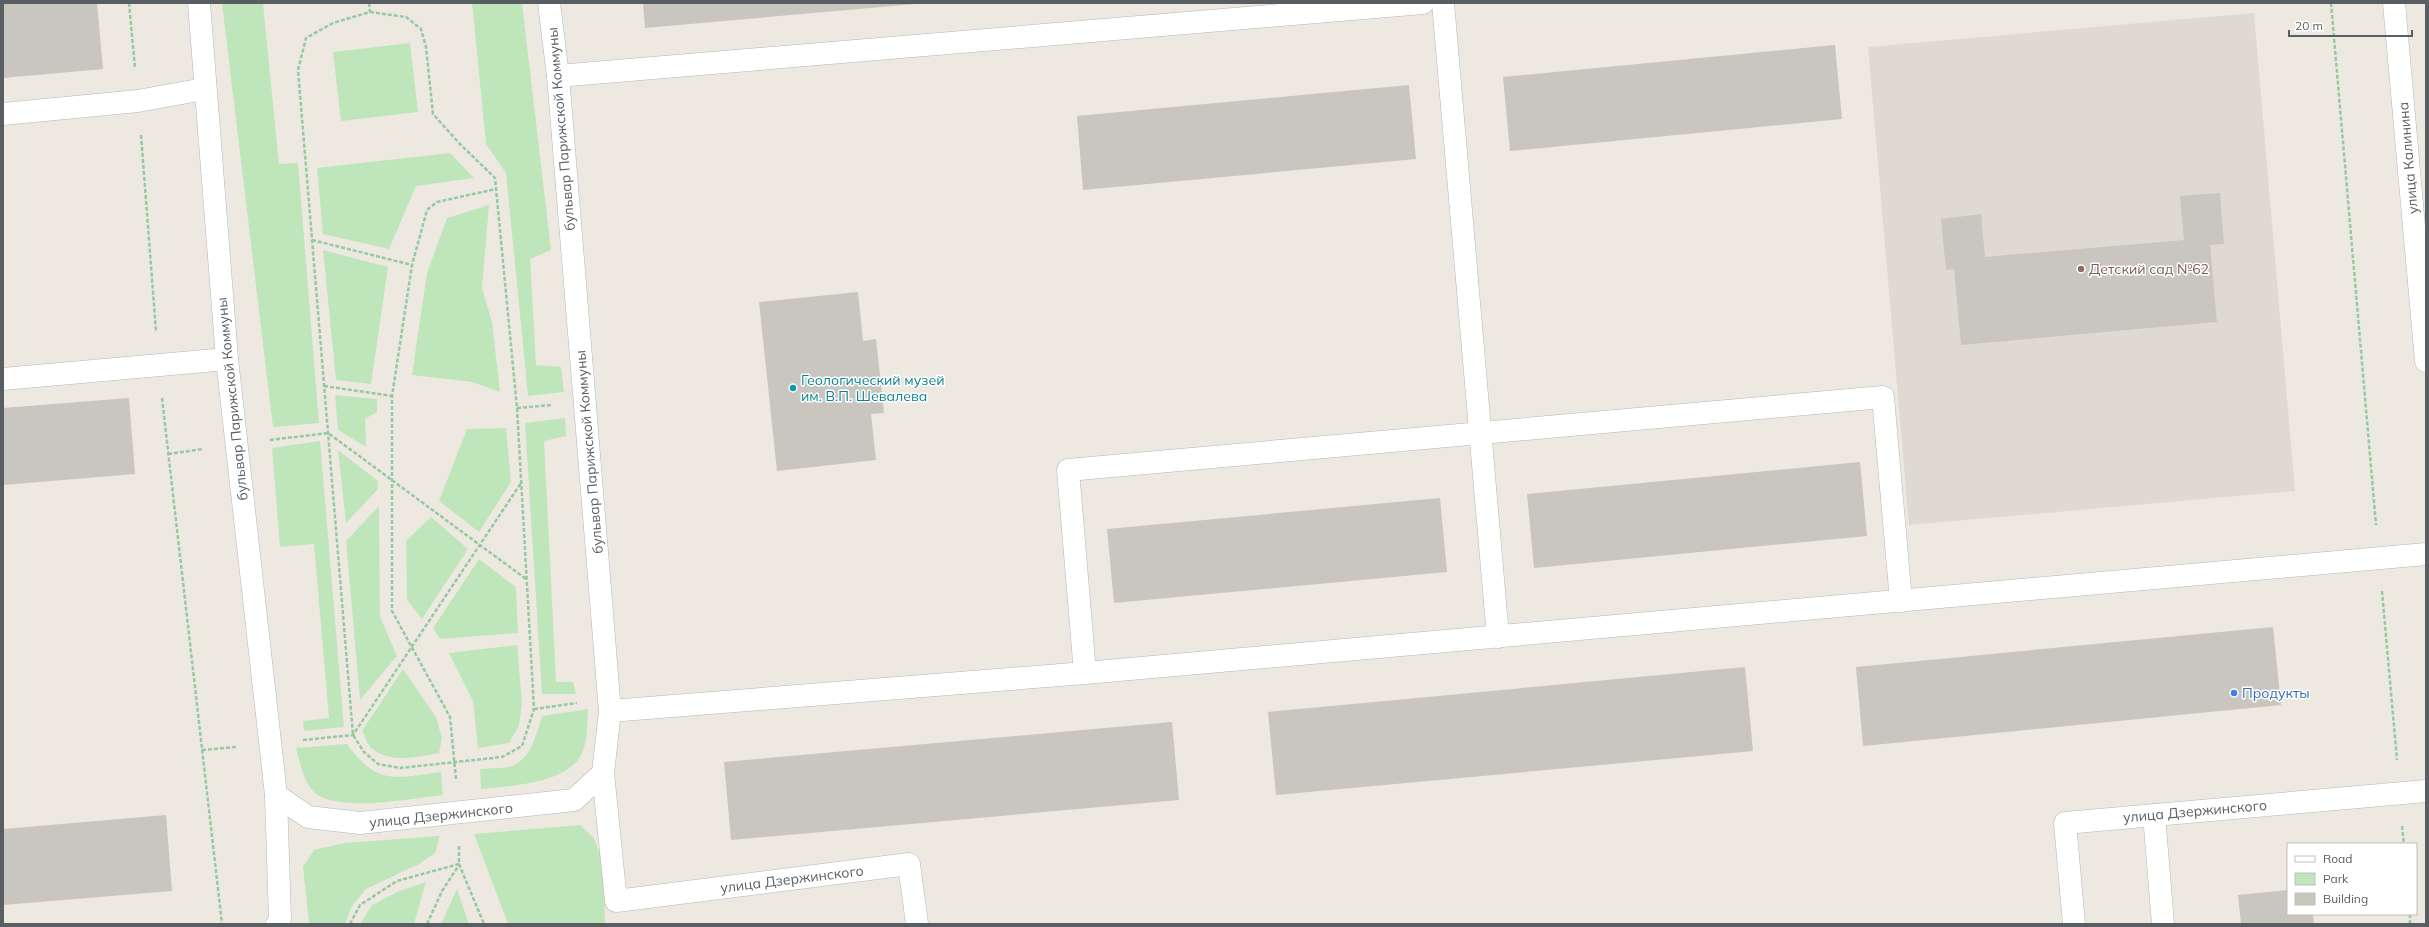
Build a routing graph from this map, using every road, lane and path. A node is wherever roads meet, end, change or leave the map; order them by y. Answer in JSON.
{"nodes":[{"id":1,"x":129,"y":3,"type":"edge"},
{"id":2,"x":199,"y":3,"type":"edge"},
{"id":3,"x":369,"y":3,"type":"edge"},
{"id":4,"x":549,"y":3,"type":"edge"},
{"id":5,"x":1423,"y":3,"type":"edge"},
{"id":6,"x":1443,"y":3,"type":"edge"},
{"id":7,"x":2331,"y":3,"type":"edge"},
{"id":8,"x":2394,"y":3,"type":"edge"},
{"id":9,"x":370,"y":12,"type":"junction"},
{"id":10,"x":558,"y":76,"type":"junction"},
{"id":11,"x":204,"y":89,"type":"junction"},
{"id":12,"x":138,"y":101,"type":"junction"},
{"id":13,"x":3,"y":114,"type":"edge"},
{"id":14,"x":496,"y":188,"type":"junction"},
{"id":15,"x":312,"y":240,"type":"junction"},
{"id":16,"x":412,"y":265,"type":"junction"},
{"id":17,"x":227,"y":359,"type":"junction"},
{"id":18,"x":2426,"y":361,"type":"edge"},
{"id":19,"x":158,"y":367,"type":"junction"},
{"id":20,"x":3,"y":379,"type":"edge"},
{"id":21,"x":324,"y":386,"type":"junction"},
{"id":22,"x":392,"y":396,"type":"junction"},
{"id":23,"x":328,"y":433,"type":"junction"},
{"id":24,"x":1480,"y":434,"type":"junction"},
{"id":25,"x":236,"y":444,"type":"junction"},
{"id":26,"x":168,"y":454,"type":"junction"},
{"id":27,"x":392,"y":480,"type":"junction"},
{"id":28,"x":521,"y":483,"type":"junction"},
{"id":29,"x":480,"y":544,"type":"junction"},
{"id":30,"x":2426,"y":554,"type":"edge"},
{"id":31,"x":2379,"y":559,"type":"junction"},
{"id":32,"x":526,"y":579,"type":"junction"},
{"id":33,"x":1901,"y":601,"type":"junction"},
{"id":34,"x":1498,"y":637,"type":"junction"},
{"id":35,"x":412,"y":647,"type":"junction"},
{"id":36,"x":1085,"y":673,"type":"junction"},
{"id":37,"x":610,"y":705,"type":"junction"},
{"id":38,"x":534,"y":709,"type":"junction"},
{"id":39,"x":353,"y":734,"type":"junction"},
{"id":40,"x":270,"y":743,"type":"junction"},
{"id":41,"x":202,"y":750,"type":"junction"},
{"id":42,"x":455,"y":762,"type":"junction"},
{"id":43,"x":603,"y":773,"type":"junction"},
{"id":44,"x":2426,"y":791,"type":"edge"},
{"id":45,"x":2400,"y":793,"type":"junction"},
{"id":46,"x":276,"y":795,"type":"junction"},
{"id":47,"x":458,"y":813,"type":"junction"},
{"id":48,"x":2154,"y":815,"type":"junction"},
{"id":49,"x":2404,"y":843,"type":"edge"},
{"id":50,"x":459,"y":864,"type":"junction"},
{"id":51,"x":616,"y":901,"type":"joint"},
{"id":52,"x":222,"y":924,"type":"edge"},
{"id":53,"x":276,"y":924,"type":"edge"},
{"id":54,"x":350,"y":924,"type":"edge"},
{"id":55,"x":427,"y":924,"type":"edge"},
{"id":56,"x":484,"y":924,"type":"edge"},
{"id":57,"x":917,"y":924,"type":"edge"},
{"id":58,"x":2074,"y":924,"type":"edge"},
{"id":59,"x":2163,"y":924,"type":"edge"}],
"edges":[{"from":1,"to":12,"type":"path"},
{"from":2,"to":11,"type":"street","name":"бульвар Парижской Коммуны"},
{"from":3,"to":9,"type":"path"},
{"from":4,"to":10,"type":"street","name":"бульвар Парижской Коммуны"},
{"from":5,"to":10,"type":"street"},
{"from":6,"to":24,"type":"street"},
{"from":7,"to":31,"type":"path"},
{"from":8,"to":18,"type":"street","name":"улица Калинина"},
{"from":9,"to":14,"type":"path"},
{"from":9,"to":15,"type":"path"},
{"from":10,"to":37,"type":"street","name":"бульвар Парижской Коммуны"},
{"from":11,"to":12,"type":"street"},
{"from":11,"to":17,"type":"street","name":"бульвар Парижской Коммуны"},
{"from":12,"to":13,"type":"street"},
{"from":12,"to":19,"type":"path"},
{"from":14,"to":16,"type":"path"},
{"from":14,"to":28,"type":"path"},
{"from":15,"to":16,"type":"path"},
{"from":15,"to":21,"type":"path"},
{"from":16,"to":22,"type":"path"},
{"from":17,"to":19,"type":"street"},
{"from":17,"to":25,"type":"street","name":"бульвар Парижской Коммуны"},
{"from":19,"to":20,"type":"street"},
{"from":19,"to":26,"type":"path"},
{"from":21,"to":22,"type":"path"},
{"from":21,"to":23,"type":"path"},
{"from":22,"to":27,"type":"path"},
{"from":23,"to":25,"type":"path"},
{"from":23,"to":27,"type":"path"},
{"from":23,"to":39,"type":"path"},
{"from":24,"to":33,"type":"street"},
{"from":24,"to":34,"type":"street"},
{"from":24,"to":36,"type":"street"},
{"from":25,"to":26,"type":"path"},
{"from":25,"to":40,"type":"street","name":"бульвар Парижской Коммуны"},
{"from":26,"to":41,"type":"path"},
{"from":27,"to":29,"type":"path"},
{"from":27,"to":35,"type":"path"},
{"from":28,"to":29,"type":"path"},
{"from":28,"to":32,"type":"path"},
{"from":29,"to":32,"type":"path"},
{"from":29,"to":35,"type":"path"},
{"from":30,"to":31,"type":"street"},
{"from":31,"to":33,"type":"street"},
{"from":31,"to":45,"type":"path"},
{"from":32,"to":38,"type":"path"},
{"from":33,"to":34,"type":"street"},
{"from":34,"to":36,"type":"street"},
{"from":35,"to":39,"type":"path"},
{"from":35,"to":42,"type":"path"},
{"from":36,"to":37,"type":"street"},
{"from":37,"to":38,"type":"path"},
{"from":37,"to":43,"type":"street","name":"бульвар Парижской Коммуны"},
{"from":38,"to":42,"type":"path"},
{"from":39,"to":40,"type":"path"},
{"from":39,"to":42,"type":"path"},
{"from":40,"to":41,"type":"path"},
{"from":40,"to":46,"type":"street","name":"бульвар Парижской Коммуны"},
{"from":41,"to":52,"type":"path"},
{"from":42,"to":47,"type":"path"},
{"from":43,"to":47,"type":"street","name":"улица Дзержинского"},
{"from":43,"to":51,"type":"street","name":"бульвар Парижской Коммуны"},
{"from":44,"to":45,"type":"street","name":"улица Дзержинского"},
{"from":45,"to":48,"type":"street","name":"улица Дзержинского"},
{"from":45,"to":49,"type":"path"},
{"from":46,"to":47,"type":"street","name":"улица Дзержинского"},
{"from":46,"to":53,"type":"street","name":"бульвар Парижской Коммуны"},
{"from":47,"to":50,"type":"path"},
{"from":48,"to":58,"type":"street","name":"улица Дзержинского"},
{"from":48,"to":59,"type":"street"},
{"from":50,"to":54,"type":"path"},
{"from":50,"to":55,"type":"path"},
{"from":50,"to":56,"type":"path"},
{"from":51,"to":57,"type":"street","name":"улица Дзержинского"}]}
